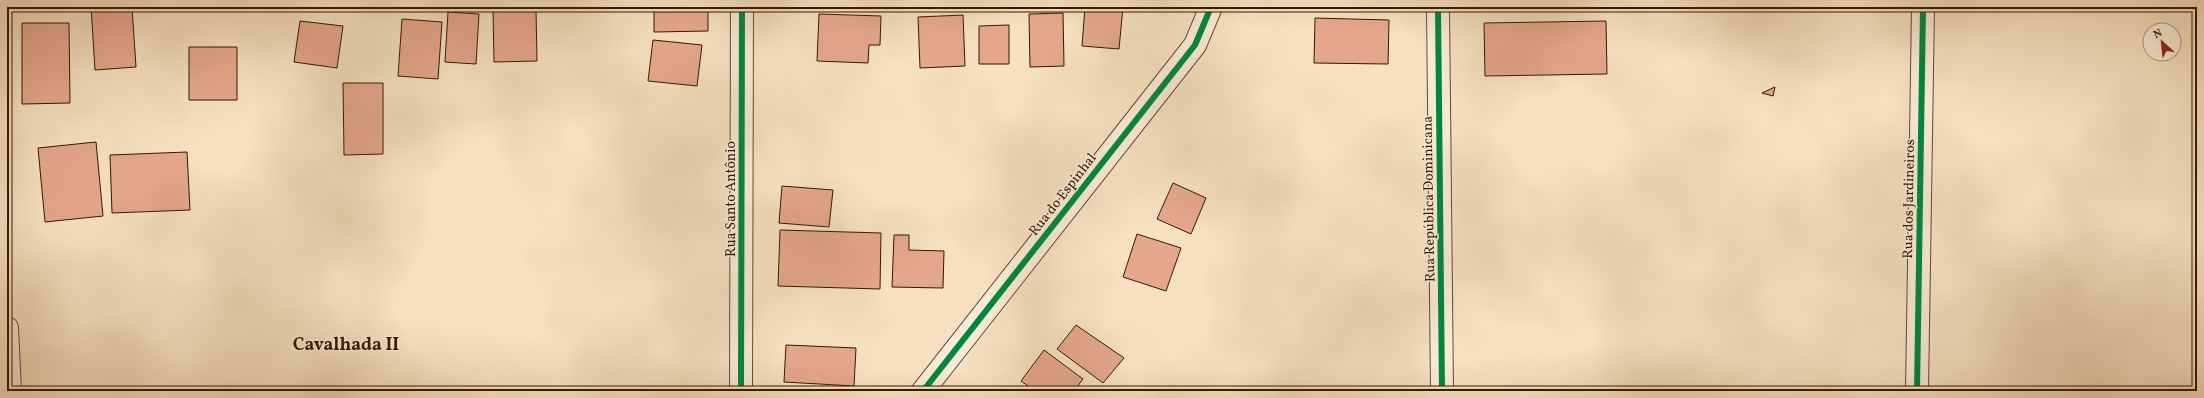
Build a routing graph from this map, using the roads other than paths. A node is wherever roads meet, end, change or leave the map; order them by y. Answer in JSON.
{"nodes":[{"id":1,"x":742,"y":7,"type":"edge"},
{"id":2,"x":1211,"y":7,"type":"edge"},
{"id":3,"x":1438,"y":7,"type":"edge"},
{"id":4,"x":1923,"y":7,"type":"edge"},
{"id":5,"x":7,"y":328,"type":"edge"},
{"id":6,"x":10,"y":391,"type":"edge"},
{"id":7,"x":742,"y":391,"type":"edge"},
{"id":8,"x":923,"y":391,"type":"edge"},
{"id":9,"x":1442,"y":391,"type":"edge"},
{"id":10,"x":1917,"y":391,"type":"edge"}],
"edges":[{"from":1,"to":7,"type":"street","name":"Rua Santo Antônio"},
{"from":2,"to":8,"type":"street","name":"Rua do Espinhal"},
{"from":3,"to":9,"type":"street","name":"Rua República Dominicana"},
{"from":4,"to":10,"type":"street","name":"Rua dos Jardineiros"},
{"from":5,"to":6,"type":"street"}]}
